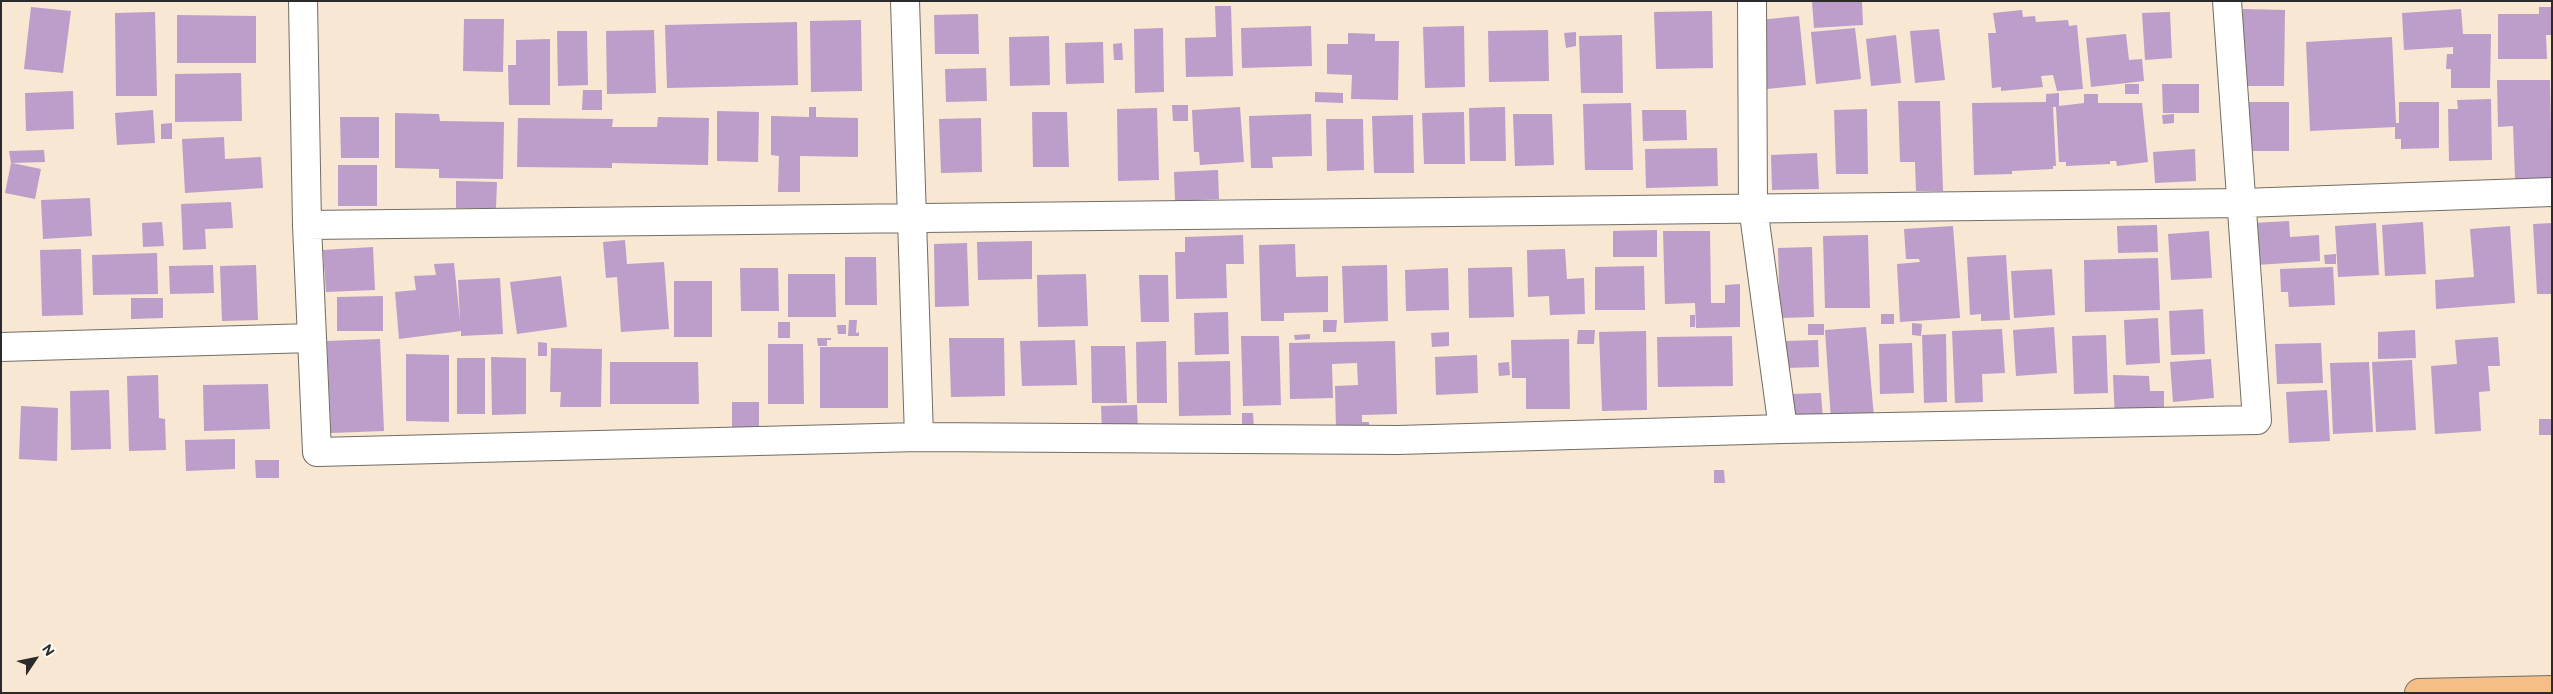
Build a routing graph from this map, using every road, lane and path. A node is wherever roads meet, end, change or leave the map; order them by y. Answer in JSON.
{"nodes":[{"id":1,"x":303,"y":1,"type":"edge"},
{"id":2,"x":906,"y":1,"type":"edge"},
{"id":3,"x":1752,"y":1,"type":"edge"},
{"id":4,"x":2227,"y":1,"type":"edge"},
{"id":5,"x":2552,"y":192,"type":"edge"},
{"id":6,"x":2243,"y":203,"type":"junction"},
{"id":7,"x":1753,"y":207,"type":"junction"},
{"id":8,"x":914,"y":217,"type":"junction"},
{"id":9,"x":307,"y":225,"type":"junction"},
{"id":10,"x":312,"y":338,"type":"junction"},
{"id":11,"x":1,"y":347,"type":"edge"},
{"id":12,"x":1783,"y":429,"type":"junction"},
{"id":13,"x":919,"y":438,"type":"junction"},
{"id":14,"x":2552,"y":690,"type":"edge"},
{"id":15,"x":2419,"y":693,"type":"edge"}],
"edges":[{"from":1,"to":9,"type":"street"},
{"from":2,"to":8,"type":"street"},
{"from":3,"to":7,"type":"street"},
{"from":4,"to":6,"type":"street"},
{"from":5,"to":6,"type":"street"},
{"from":6,"to":7,"type":"street"},
{"from":6,"to":12,"type":"street"},
{"from":7,"to":8,"type":"street"},
{"from":7,"to":12,"type":"street"},
{"from":8,"to":9,"type":"street"},
{"from":8,"to":13,"type":"street"},
{"from":9,"to":10,"type":"street"},
{"from":10,"to":11,"type":"street"},
{"from":10,"to":13,"type":"street"},
{"from":12,"to":13,"type":"street"},
{"from":14,"to":15,"type":"highway"}]}
